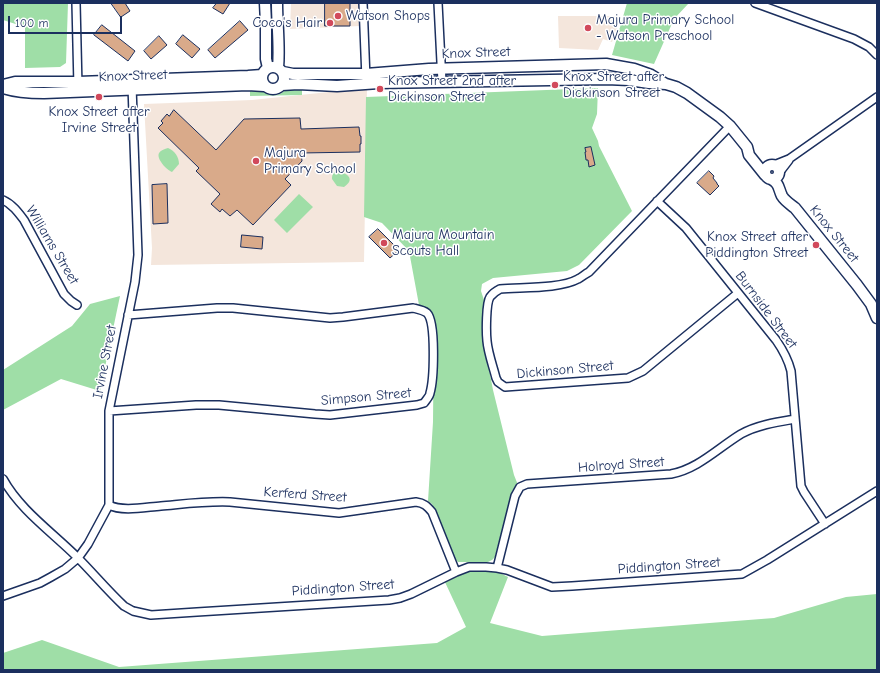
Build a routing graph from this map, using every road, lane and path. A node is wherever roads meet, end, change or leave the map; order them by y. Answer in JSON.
{"nodes":[{"id":1,"x":76,"y":3,"type":"edge"},
{"id":2,"x":265,"y":3,"type":"edge"},
{"id":3,"x":277,"y":3,"type":"edge"},
{"id":4,"x":363,"y":3,"type":"edge"},
{"id":5,"x":438,"y":3,"type":"edge"},
{"id":6,"x":755,"y":3,"type":"edge"},
{"id":7,"x":877,"y":55,"type":"edge"},
{"id":8,"x":440,"y":69,"type":"junction"},
{"id":9,"x":273,"y":71,"type":"junction"},
{"id":10,"x":366,"y":74,"type":"junction"},
{"id":11,"x":442,"y":82,"type":"junction"},
{"id":12,"x":366,"y":84,"type":"junction"},
{"id":13,"x":666,"y":84,"type":"junction"},
{"id":14,"x":132,"y":85,"type":"junction"},
{"id":15,"x":264,"y":86,"type":"junction"},
{"id":16,"x":282,"y":86,"type":"junction"},
{"id":17,"x":3,"y":87,"type":"edge"},
{"id":18,"x":78,"y":87,"type":"junction"},
{"id":19,"x":877,"y":97,"type":"edge"},
{"id":20,"x":730,"y":126,"type":"junction"},
{"id":21,"x":773,"y":172,"type":"junction"},
{"id":22,"x":3,"y":200,"type":"edge"},
{"id":23,"x":658,"y":201,"type":"junction"},
{"id":24,"x":738,"y":293,"type":"junction"},
{"id":25,"x":77,"y":305,"type":"dead end"},
{"id":26,"x":128,"y":315,"type":"junction"},
{"id":27,"x":877,"y":318,"type":"edge"},
{"id":28,"x":109,"y":412,"type":"junction"},
{"id":29,"x":795,"y":419,"type":"junction"},
{"id":30,"x":3,"y":479,"type":"edge"},
{"id":31,"x":877,"y":491,"type":"edge"},
{"id":32,"x":109,"y":505,"type":"junction"},
{"id":33,"x":825,"y":524,"type":"junction"},
{"id":34,"x":78,"y":558,"type":"junction"},
{"id":35,"x":497,"y":568,"type":"junction"},
{"id":36,"x":456,"y":572,"type":"junction"},
{"id":37,"x":3,"y":596,"type":"edge"}],
"edges":[{"from":1,"to":18,"type":"street"},
{"from":2,"to":9,"type":"street"},
{"from":3,"to":9,"type":"street"},
{"from":4,"to":10,"type":"street"},
{"from":5,"to":8,"type":"street"},
{"from":6,"to":7,"type":"street"},
{"from":8,"to":10,"type":"street","name":"Knox Street"},
{"from":8,"to":11,"type":"street"},
{"from":8,"to":13,"type":"street","name":"Knox Street"},
{"from":9,"to":10,"type":"street","name":"Knox Street"},
{"from":9,"to":14,"type":"street","name":"Knox Street"},
{"from":9,"to":15,"type":"street"},
{"from":9,"to":16,"type":"street"},
{"from":10,"to":12,"type":"street"},
{"from":11,"to":12,"type":"street","name":"Knox Street"},
{"from":11,"to":13,"type":"street","name":"Knox Street"},
{"from":12,"to":16,"type":"street","name":"Knox Street"},
{"from":13,"to":20,"type":"street","name":"Knox Street"},
{"from":14,"to":15,"type":"street","name":"Knox Street"},
{"from":14,"to":18,"type":"street","name":"Knox Street"},
{"from":14,"to":26,"type":"street","name":"Irvine Street"},
{"from":15,"to":16,"type":"street"},
{"from":17,"to":18,"type":"street","name":"Knox Street"},
{"from":19,"to":21,"type":"street"},
{"from":20,"to":21,"type":"street","name":"Knox Street"},
{"from":20,"to":23,"type":"street","name":"Dickinson Street"},
{"from":21,"to":27,"type":"street","name":"Knox Street"},
{"from":22,"to":25,"type":"street","name":"Williams Street"},
{"from":23,"to":24,"type":"street","name":"Burnside Street"},
{"from":23,"to":24,"type":"street","name":"Dickinson Street"},
{"from":24,"to":29,"type":"street","name":"Burnside Street"},
{"from":26,"to":28,"type":"street","name":"Irvine Street"},
{"from":26,"to":28,"type":"street","name":"Simpson Street"},
{"from":28,"to":32,"type":"street","name":"Irvine Street"},
{"from":29,"to":33,"type":"street","name":"Burnside Street"},
{"from":29,"to":35,"type":"street","name":"Holroyd Street"},
{"from":30,"to":34,"type":"street","name":"Piddington Street"},
{"from":31,"to":33,"type":"street","name":"Piddington Street"},
{"from":32,"to":34,"type":"street","name":"Irvine Street"},
{"from":32,"to":36,"type":"street","name":"Kerferd Street"},
{"from":33,"to":35,"type":"street","name":"Piddington Street"},
{"from":34,"to":36,"type":"street","name":"Piddington Street"},
{"from":34,"to":37,"type":"street","name":"Irvine Street"},
{"from":35,"to":36,"type":"street","name":"Piddington Street"}]}
